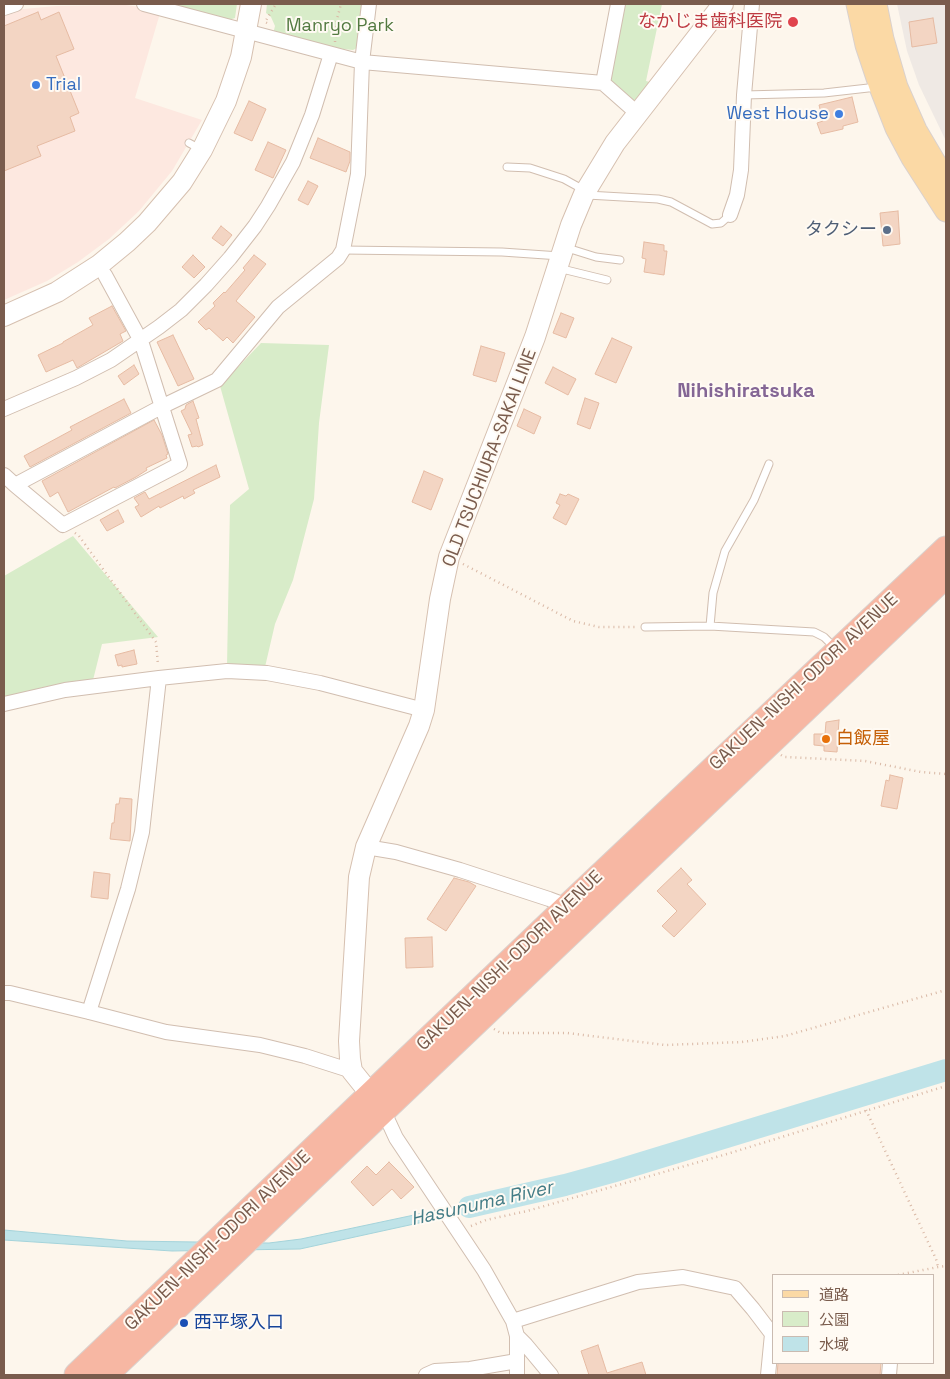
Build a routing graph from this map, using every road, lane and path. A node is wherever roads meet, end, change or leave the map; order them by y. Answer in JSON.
{"nodes":[{"id":1,"x":16,"y":4,"type":"edge"},
{"id":2,"x":144,"y":4,"type":"edge"},
{"id":3,"x":251,"y":4,"type":"edge"},
{"id":4,"x":341,"y":4,"type":"edge"},
{"id":5,"x":369,"y":4,"type":"edge"},
{"id":6,"x":618,"y":4,"type":"edge"},
{"id":7,"x":723,"y":4,"type":"edge"},
{"id":8,"x":752,"y":4,"type":"edge"},
{"id":9,"x":857,"y":4,"type":"edge"},
{"id":10,"x":876,"y":4,"type":"edge"},
{"id":11,"x":4,"y":8,"type":"edge"},
{"id":12,"x":246,"y":31,"type":"junction"},
{"id":13,"x":331,"y":54,"type":"junction"},
{"id":14,"x":362,"y":62,"type":"junction"},
{"id":15,"x":603,"y":83,"type":"junction"},
{"id":16,"x":880,"y":87,"type":"junction"},
{"id":17,"x":744,"y":95,"type":"junction"},
{"id":18,"x":637,"y":113,"type":"junction"},
{"id":19,"x":507,"y":167,"type":"dead end"},
{"id":20,"x":946,"y":181,"type":"edge"},
{"id":21,"x":585,"y":193,"type":"junction"},
{"id":22,"x":946,"y":211,"type":"edge"},
{"id":23,"x":730,"y":215,"type":"joint"},
{"id":24,"x":343,"y":250,"type":"junction"},
{"id":25,"x":560,"y":257,"type":"junction"},
{"id":26,"x":620,"y":260,"type":"dead end"},
{"id":27,"x":105,"y":275,"type":"dead end"},
{"id":28,"x":606,"y":280,"type":"dead end"},
{"id":29,"x":4,"y":316,"type":"edge"},
{"id":30,"x":140,"y":341,"type":"junction"},
{"id":31,"x":161,"y":407,"type":"junction"},
{"id":32,"x":4,"y":408,"type":"edge"},
{"id":33,"x":769,"y":464,"type":"dead end"},
{"id":34,"x":4,"y":475,"type":"edge"},
{"id":35,"x":15,"y":485,"type":"junction"},
{"id":36,"x":63,"y":526,"type":"junction"},
{"id":37,"x":946,"y":549,"type":"edge"},
{"id":38,"x":450,"y":557,"type":"junction"},
{"id":39,"x":946,"y":575,"type":"edge"},
{"id":40,"x":710,"y":626,"type":"junction"},
{"id":41,"x":645,"y":627,"type":"joint"},
{"id":42,"x":837,"y":650,"type":"junction"},
{"id":43,"x":158,"y":678,"type":"junction"},
{"id":44,"x":4,"y":704,"type":"edge"},
{"id":45,"x":424,"y":710,"type":"junction"},
{"id":46,"x":771,"y":742,"type":"junction"},
{"id":47,"x":946,"y":774,"type":"edge"},
{"id":48,"x":366,"y":847,"type":"junction"},
{"id":49,"x":565,"y":909,"type":"junction"},
{"id":50,"x":946,"y":990,"type":"edge"},
{"id":51,"x":4,"y":993,"type":"edge"},
{"id":52,"x":89,"y":1012,"type":"junction"},
{"id":53,"x":482,"y":1017,"type":"junction"},
{"id":54,"x":352,"y":1071,"type":"junction"},
{"id":55,"x":946,"y":1086,"type":"edge"},
{"id":56,"x":377,"y":1103,"type":"junction"},
{"id":57,"x":866,"y":1110,"type":"junction"},
{"id":58,"x":457,"y":1229,"type":"junction"},
{"id":59,"x":938,"y":1266,"type":"junction"},
{"id":60,"x":946,"y":1266,"type":"edge"},
{"id":61,"x":902,"y":1274,"type":"edge"},
{"id":62,"x":513,"y":1320,"type":"junction"},
{"id":63,"x":772,"y":1333,"type":"edge"},
{"id":64,"x":516,"y":1336,"type":"junction"},
{"id":65,"x":772,"y":1342,"type":"edge"},
{"id":66,"x":517,"y":1368,"type":"edge"},
{"id":67,"x":76,"y":1375,"type":"edge"},
{"id":68,"x":105,"y":1375,"type":"edge"},
{"id":69,"x":426,"y":1375,"type":"edge"},
{"id":70,"x":551,"y":1375,"type":"edge"},
{"id":71,"x":768,"y":1375,"type":"edge"}],
"edges":[{"from":1,"to":11,"type":"street"},
{"from":2,"to":12,"type":"street"},
{"from":3,"to":12,"type":"street"},
{"from":4,"to":13,"type":"path"},
{"from":5,"to":14,"type":"street"},
{"from":6,"to":15,"type":"street"},
{"from":7,"to":18,"type":"street","name":"OLD TSUCHIURA-SAKAI LINE"},
{"from":8,"to":17,"type":"street"},
{"from":9,"to":16,"type":"main road"},
{"from":10,"to":20,"type":"main road"},
{"from":12,"to":13,"type":"street"},
{"from":12,"to":29,"type":"street"},
{"from":13,"to":14,"type":"street"},
{"from":13,"to":30,"type":"street"},
{"from":14,"to":15,"type":"street"},
{"from":14,"to":24,"type":"street"},
{"from":15,"to":18,"type":"street"},
{"from":16,"to":17,"type":"lane"},
{"from":16,"to":22,"type":"main road"},
{"from":17,"to":23,"type":"street"},
{"from":18,"to":21,"type":"street","name":"OLD TSUCHIURA-SAKAI LINE"},
{"from":19,"to":21,"type":"lane"},
{"from":21,"to":23,"type":"lane"},
{"from":21,"to":25,"type":"street","name":"OLD TSUCHIURA-SAKAI LINE"},
{"from":24,"to":25,"type":"lane"},
{"from":24,"to":31,"type":"street"},
{"from":25,"to":26,"type":"lane"},
{"from":25,"to":28,"type":"lane"},
{"from":25,"to":38,"type":"street","name":"OLD TSUCHIURA-SAKAI LINE"},
{"from":27,"to":30,"type":"street"},
{"from":30,"to":31,"type":"street"},
{"from":30,"to":32,"type":"street"},
{"from":31,"to":35,"type":"street"},
{"from":31,"to":36,"type":"street"},
{"from":33,"to":40,"type":"lane"},
{"from":34,"to":35,"type":"street"},
{"from":35,"to":36,"type":"street"},
{"from":36,"to":43,"type":"path"},
{"from":37,"to":42,"type":"highway","name":"GAKUEN-NISHI-ODORI AVENUE"},
{"from":38,"to":41,"type":"path"},
{"from":38,"to":45,"type":"street","name":"OLD TSUCHIURA-SAKAI LINE"},
{"from":39,"to":46,"type":"highway","name":"GAKUEN-NISHI-ODORI AVENUE"},
{"from":40,"to":41,"type":"lane"},
{"from":40,"to":42,"type":"lane"},
{"from":42,"to":49,"type":"highway","name":"GAKUEN-NISHI-ODORI AVENUE"},
{"from":43,"to":44,"type":"street"},
{"from":43,"to":45,"type":"street"},
{"from":43,"to":52,"type":"street"},
{"from":45,"to":48,"type":"street","name":"OLD TSUCHIURA-SAKAI LINE"},
{"from":46,"to":47,"type":"path"},
{"from":46,"to":53,"type":"highway","name":"GAKUEN-NISHI-ODORI AVENUE"},
{"from":48,"to":49,"type":"street"},
{"from":48,"to":54,"type":"street","name":"OLD TSUCHIURA-SAKAI LINE"},
{"from":49,"to":56,"type":"highway","name":"GAKUEN-NISHI-ODORI AVENUE"},
{"from":50,"to":53,"type":"path"},
{"from":51,"to":52,"type":"street"},
{"from":52,"to":54,"type":"street"},
{"from":53,"to":56,"type":"highway","name":"GAKUEN-NISHI-ODORI AVENUE"},
{"from":54,"to":56,"type":"street"},
{"from":55,"to":57,"type":"path"},
{"from":56,"to":58,"type":"street"},
{"from":56,"to":67,"type":"highway","name":"GAKUEN-NISHI-ODORI AVENUE"},
{"from":56,"to":68,"type":"highway","name":"GAKUEN-NISHI-ODORI AVENUE"},
{"from":57,"to":58,"type":"path"},
{"from":57,"to":59,"type":"path"},
{"from":58,"to":62,"type":"street"},
{"from":59,"to":60,"type":"path"},
{"from":59,"to":61,"type":"path"},
{"from":62,"to":63,"type":"street"},
{"from":62,"to":64,"type":"street"},
{"from":64,"to":66,"type":"street"},
{"from":64,"to":70,"type":"street"},
{"from":65,"to":71,"type":"street"},
{"from":66,"to":69,"type":"street"}]}
